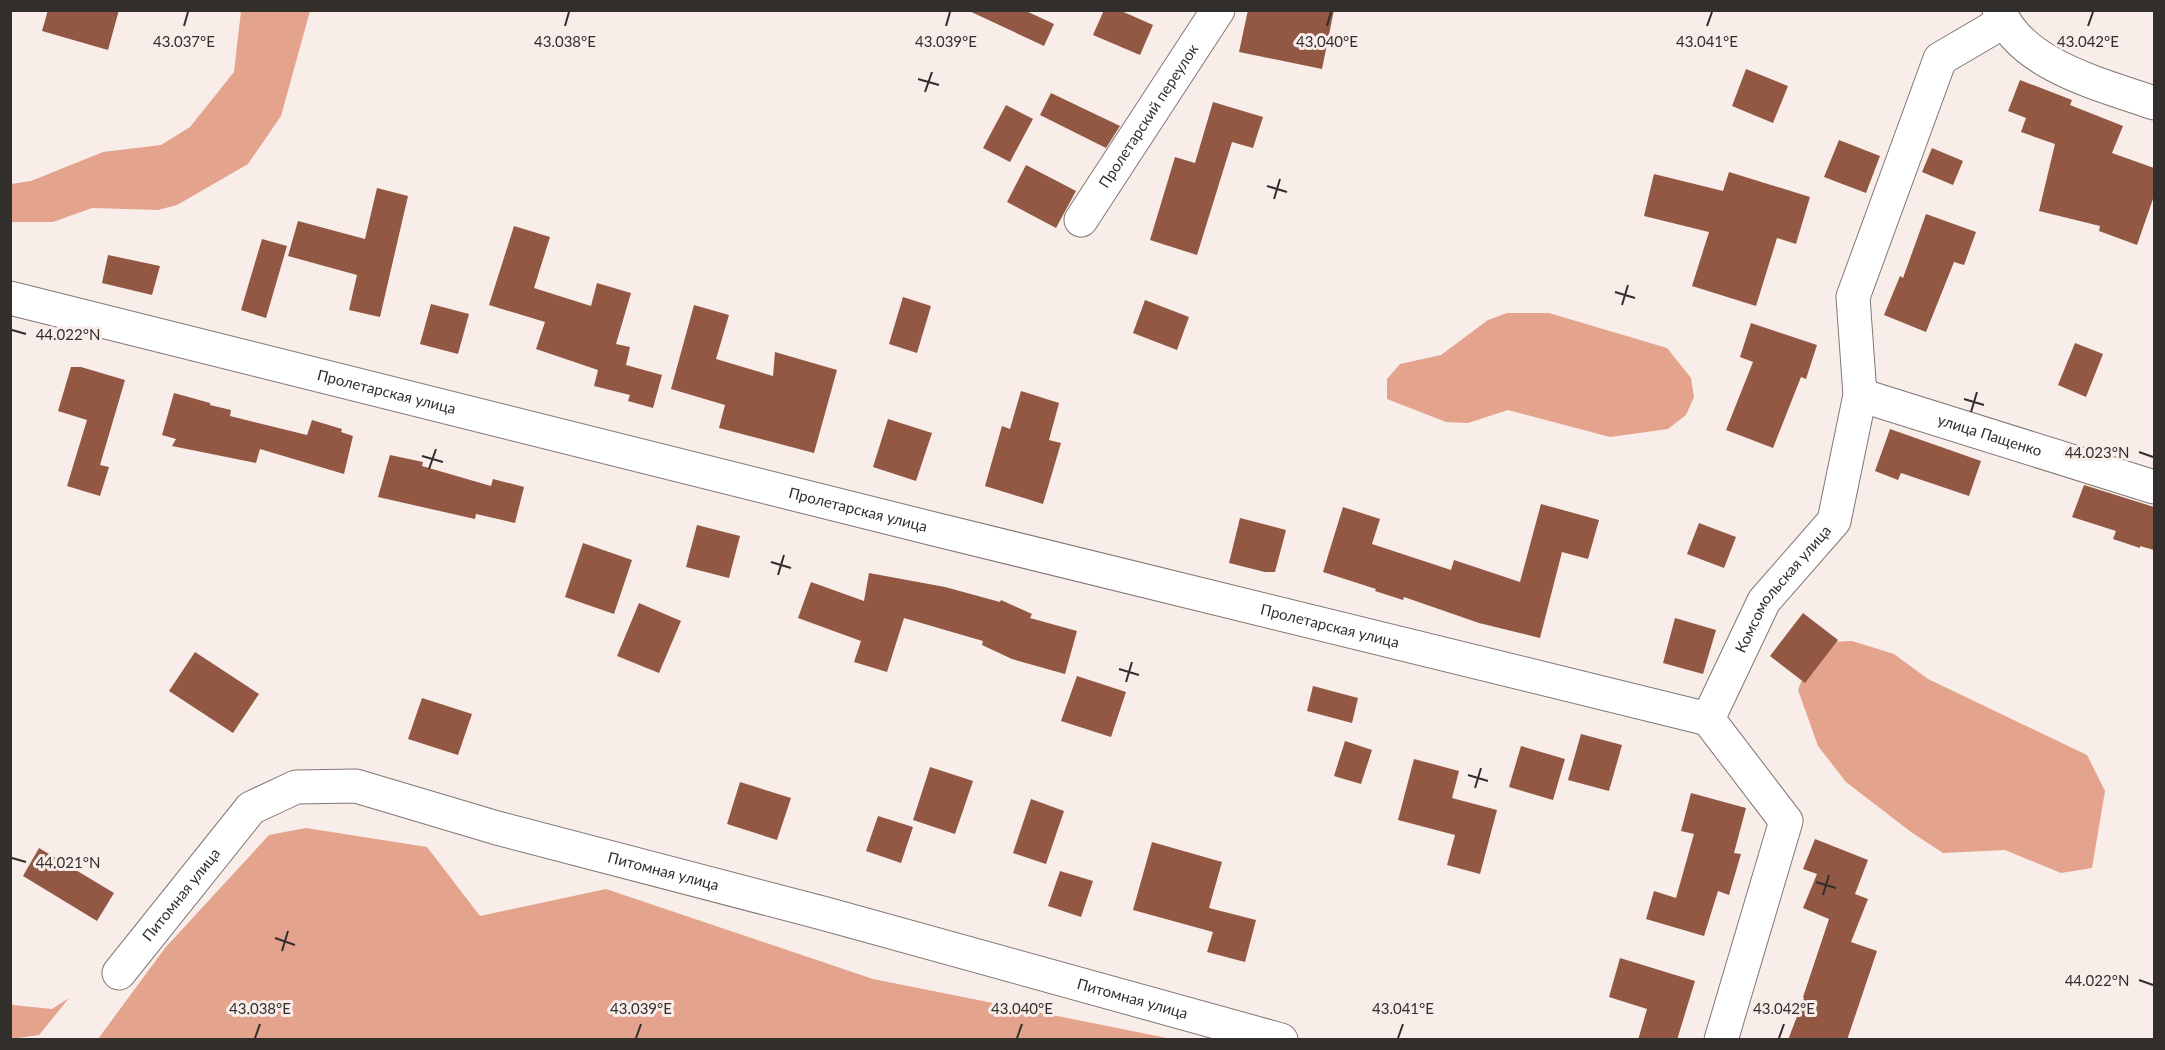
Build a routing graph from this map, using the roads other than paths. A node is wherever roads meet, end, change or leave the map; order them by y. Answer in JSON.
{"nodes":[{"id":1,"x":1218,"y":10,"type":"edge"},
{"id":2,"x":2001,"y":16,"type":"edge"},
{"id":3,"x":2154,"y":103,"type":"edge"},
{"id":4,"x":1081,"y":220,"type":"dead end"},
{"id":5,"x":10,"y":298,"type":"edge"},
{"id":6,"x":1860,"y":395,"type":"junction"},
{"id":7,"x":2154,"y":487,"type":"edge"},
{"id":8,"x":1708,"y":719,"type":"junction"},
{"id":9,"x":119,"y":973,"type":"dead end"},
{"id":10,"x":1281,"y":1040,"type":"edge"},
{"id":11,"x":1721,"y":1040,"type":"edge"}],
"edges":[{"from":1,"to":4,"type":"street","name":"Пролетарский переулок"},
{"from":2,"to":3,"type":"street"},
{"from":2,"to":6,"type":"street","name":"Комсомольская улица"},
{"from":5,"to":8,"type":"street","name":"Пролетарская улица"},
{"from":6,"to":7,"type":"street","name":"улица Пащенко"},
{"from":6,"to":8,"type":"street","name":"Комсомольская улица"},
{"from":8,"to":11,"type":"street"},
{"from":9,"to":10,"type":"street","name":"Питомная улица"}]}
